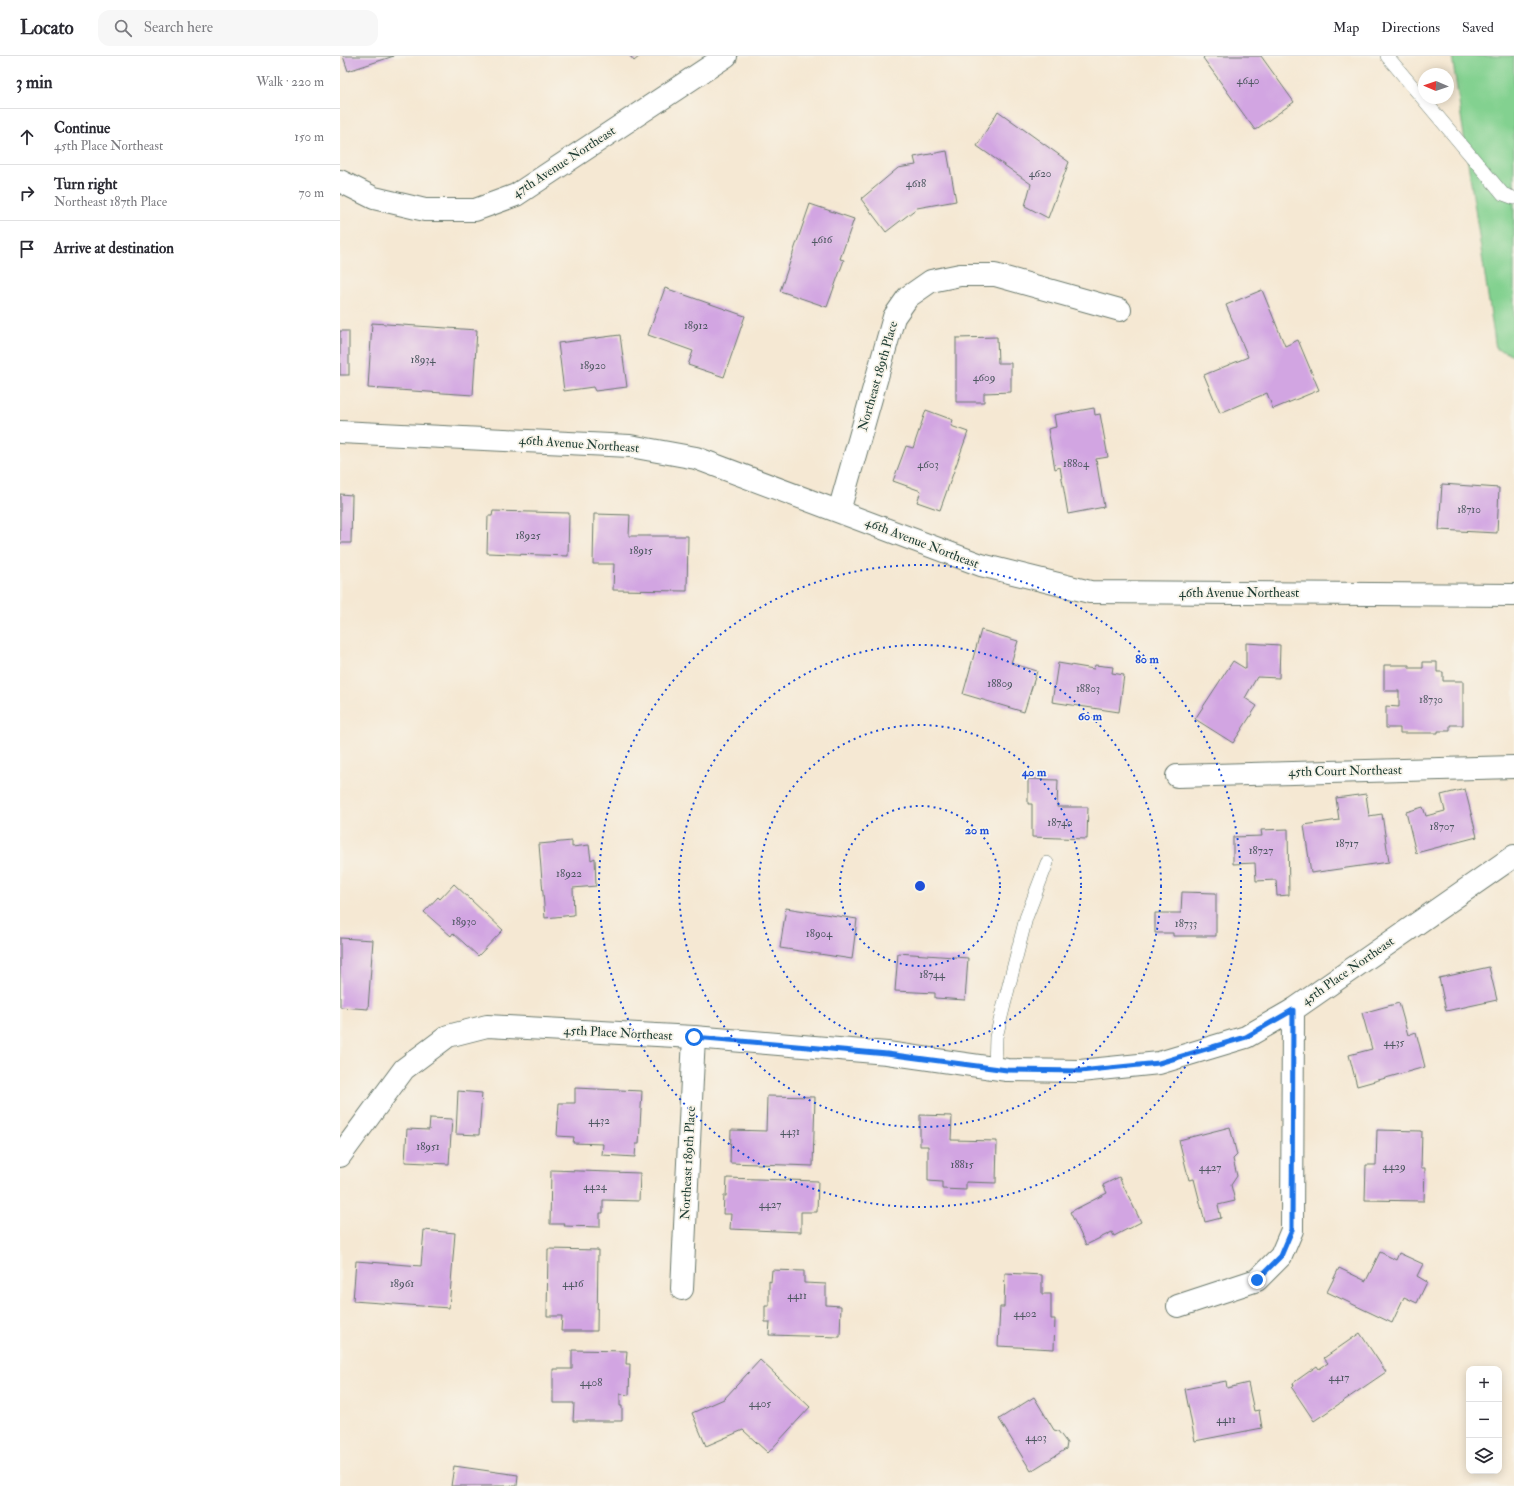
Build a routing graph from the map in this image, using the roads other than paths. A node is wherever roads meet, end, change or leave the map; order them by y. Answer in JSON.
{"nodes":[{"id":1,"x":726,"y":56,"type":"edge"},
{"id":2,"x":1387,"y":56,"type":"edge"},
{"id":3,"x":340,"y":181,"type":"edge"},
{"id":4,"x":1514,"y":198,"type":"edge"},
{"id":5,"x":1120,"y":310,"type":"dead end"},
{"id":6,"x":340,"y":432,"type":"edge"},
{"id":7,"x":839,"y":511,"type":"junction"},
{"id":8,"x":1514,"y":595,"type":"edge"},
{"id":9,"x":1514,"y":767,"type":"edge"},
{"id":10,"x":1177,"y":776,"type":"dead end"},
{"id":11,"x":1514,"y":856,"type":"edge"},
{"id":12,"x":1047,"y":863,"type":"dead end"},
{"id":13,"x":1293,"y":1010,"type":"junction"},
{"id":14,"x":694,"y":1037,"type":"junction"},
{"id":15,"x":996,"y":1068,"type":"junction"},
{"id":16,"x":340,"y":1156,"type":"edge"},
{"id":17,"x":682,"y":1289,"type":"dead end"},
{"id":18,"x":1178,"y":1306,"type":"dead end"}],
"edges":[{"from":1,"to":3,"type":"street","name":"47th Avenue Northeast"},
{"from":2,"to":4,"type":"lane"},
{"from":5,"to":7,"type":"street","name":"Northeast 189th Place"},
{"from":6,"to":7,"type":"street","name":"46th Avenue Northeast"},
{"from":7,"to":8,"type":"street","name":"46th Avenue Northeast"},
{"from":9,"to":10,"type":"street","name":"45th Court Northeast"},
{"from":11,"to":13,"type":"street","name":"45th Place Northeast"},
{"from":12,"to":15,"type":"lane"},
{"from":13,"to":15,"type":"street","name":"45th Place Northeast"},
{"from":13,"to":18,"type":"street"},
{"from":14,"to":15,"type":"street","name":"45th Place Northeast"},
{"from":14,"to":16,"type":"street","name":"45th Place Northeast"},
{"from":14,"to":17,"type":"street","name":"Northeast 189th Place"}]}
